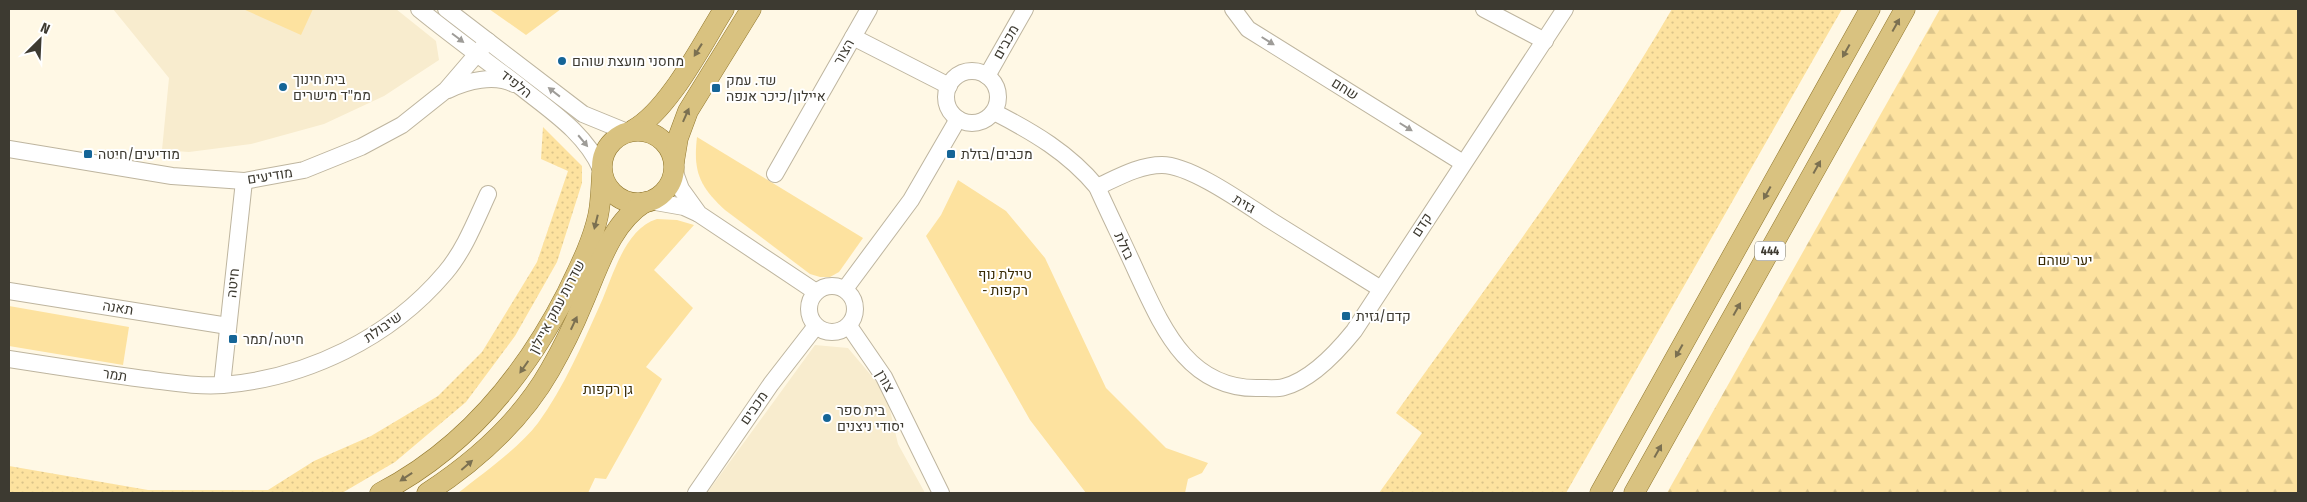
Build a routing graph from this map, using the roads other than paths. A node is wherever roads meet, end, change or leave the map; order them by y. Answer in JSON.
{"nodes":[{"id":1,"x":419,"y":9,"type":"edge"},
{"id":2,"x":446,"y":9,"type":"edge"},
{"id":3,"x":724,"y":9,"type":"edge"},
{"id":4,"x":751,"y":9,"type":"edge"},
{"id":5,"x":869,"y":9,"type":"edge"},
{"id":6,"x":1025,"y":9,"type":"edge"},
{"id":7,"x":1233,"y":9,"type":"edge"},
{"id":8,"x":1484,"y":9,"type":"edge"},
{"id":9,"x":1565,"y":9,"type":"edge"},
{"id":10,"x":1870,"y":9,"type":"edge"},
{"id":11,"x":1906,"y":9,"type":"edge"},
{"id":12,"x":853,"y":37,"type":"junction"},
{"id":13,"x":488,"y":41,"type":"junction"},
{"id":14,"x":1545,"y":41,"type":"junction"},
{"id":15,"x":478,"y":54,"type":"junction"},
{"id":16,"x":987,"y":76,"type":"junction"},
{"id":17,"x":949,"y":86,"type":"junction"},
{"id":18,"x":523,"y":89,"type":"junction"},
{"id":19,"x":446,"y":90,"type":"junction"},
{"id":20,"x":994,"y":112,"type":"junction"},
{"id":21,"x":958,"y":119,"type":"junction"},
{"id":22,"x":630,"y":131,"type":"junction"},
{"id":23,"x":9,"y":149,"type":"edge"},
{"id":24,"x":1463,"y":163,"type":"junction"},
{"id":25,"x":674,"y":166,"type":"junction"},
{"id":26,"x":602,"y":172,"type":"junction"},
{"id":27,"x":775,"y":174,"type":"dead end"},
{"id":28,"x":244,"y":181,"type":"junction"},
{"id":29,"x":1097,"y":187,"type":"junction"},
{"id":30,"x":488,"y":194,"type":"dead end"},
{"id":31,"x":648,"y":202,"type":"junction"},
{"id":32,"x":699,"y":214,"type":"junction"},
{"id":33,"x":845,"y":289,"type":"junction"},
{"id":34,"x":1381,"y":289,"type":"junction"},
{"id":35,"x":9,"y":291,"type":"edge"},
{"id":36,"x":816,"y":292,"type":"junction"},
{"id":37,"x":228,"y":326,"type":"junction"},
{"id":38,"x":816,"y":326,"type":"junction"},
{"id":39,"x":849,"y":326,"type":"junction"},
{"id":40,"x":9,"y":359,"type":"edge"},
{"id":41,"x":222,"y":385,"type":"junction"},
{"id":42,"x":1242,"y":389,"type":"joint"},
{"id":43,"x":380,"y":493,"type":"edge"},
{"id":44,"x":428,"y":493,"type":"edge"},
{"id":45,"x":696,"y":493,"type":"edge"},
{"id":46,"x":941,"y":493,"type":"edge"},
{"id":47,"x":1600,"y":493,"type":"edge"},
{"id":48,"x":1634,"y":493,"type":"edge"}],
"edges":[{"from":1,"to":15,"type":"street","name":"הלפיד","one_way":true},
{"from":2,"to":13,"type":"street","name":"הלפיד"},
{"from":3,"to":22,"type":"main road","one_way":true},
{"from":25,"to":4,"type":"main road","one_way":true},
{"from":5,"to":12,"type":"street","name":"הצור"},
{"from":6,"to":16,"type":"street","name":"מכבים"},
{"from":7,"to":24,"type":"street","name":"שחם","one_way":true},
{"from":8,"to":14,"type":"street"},
{"from":9,"to":14,"type":"street","name":"קדם"},
{"from":10,"to":47,"type":"main road","number":"444","one_way":true},
{"from":48,"to":11,"type":"main road","number":"444","one_way":true},
{"from":12,"to":17,"type":"street"},
{"from":12,"to":27,"type":"street","name":"הצור"},
{"from":13,"to":15,"type":"street","name":"מודיעים"},
{"from":22,"to":13,"type":"street","name":"הלפיד","one_way":true},
{"from":14,"to":24,"type":"street","name":"קדם"},
{"from":15,"to":18,"type":"street","name":"הלפיד"},
{"from":15,"to":19,"type":"street","name":"מודיעים"},
{"from":16,"to":17,"type":"street"},
{"from":16,"to":20,"type":"street"},
{"from":17,"to":21,"type":"street"},
{"from":18,"to":19,"type":"street"},
{"from":18,"to":26,"type":"street","name":"הלפיד","one_way":true},
{"from":19,"to":28,"type":"street","name":"מודיעים"},
{"from":20,"to":21,"type":"street"},
{"from":20,"to":29,"type":"street","name":"בזלת"},
{"from":21,"to":33,"type":"street"},
{"from":22,"to":25,"type":"main road"},
{"from":22,"to":26,"type":"main road"},
{"from":23,"to":28,"type":"street","name":"מודיעים"},
{"from":24,"to":34,"type":"street","name":"קדם"},
{"from":25,"to":31,"type":"main road"},
{"from":25,"to":32,"type":"street"},
{"from":26,"to":31,"type":"main road"},
{"from":26,"to":43,"type":"main road","name":"שדרות עמק איילון","one_way":true},
{"from":28,"to":37,"type":"street","name":"חיטה"},
{"from":29,"to":34,"type":"street","name":"גזית"},
{"from":29,"to":42,"type":"street","name":"בזלת"},
{"from":30,"to":41,"type":"street","name":"שיבולת"},
{"from":31,"to":32,"type":"street"},
{"from":44,"to":31,"type":"main road","name":"שדרות עמק איילון","one_way":true},
{"from":32,"to":36,"type":"street"},
{"from":33,"to":36,"type":"street"},
{"from":33,"to":39,"type":"street"},
{"from":34,"to":42,"type":"street","name":"קדם"},
{"from":35,"to":37,"type":"street","name":"תאנה"},
{"from":36,"to":38,"type":"street"},
{"from":37,"to":41,"type":"street","name":"חיטה"},
{"from":38,"to":39,"type":"street"},
{"from":38,"to":45,"type":"street","name":"מכבים"},
{"from":39,"to":46,"type":"street","name":"צורן"},
{"from":40,"to":41,"type":"street","name":"תמר"}]}
